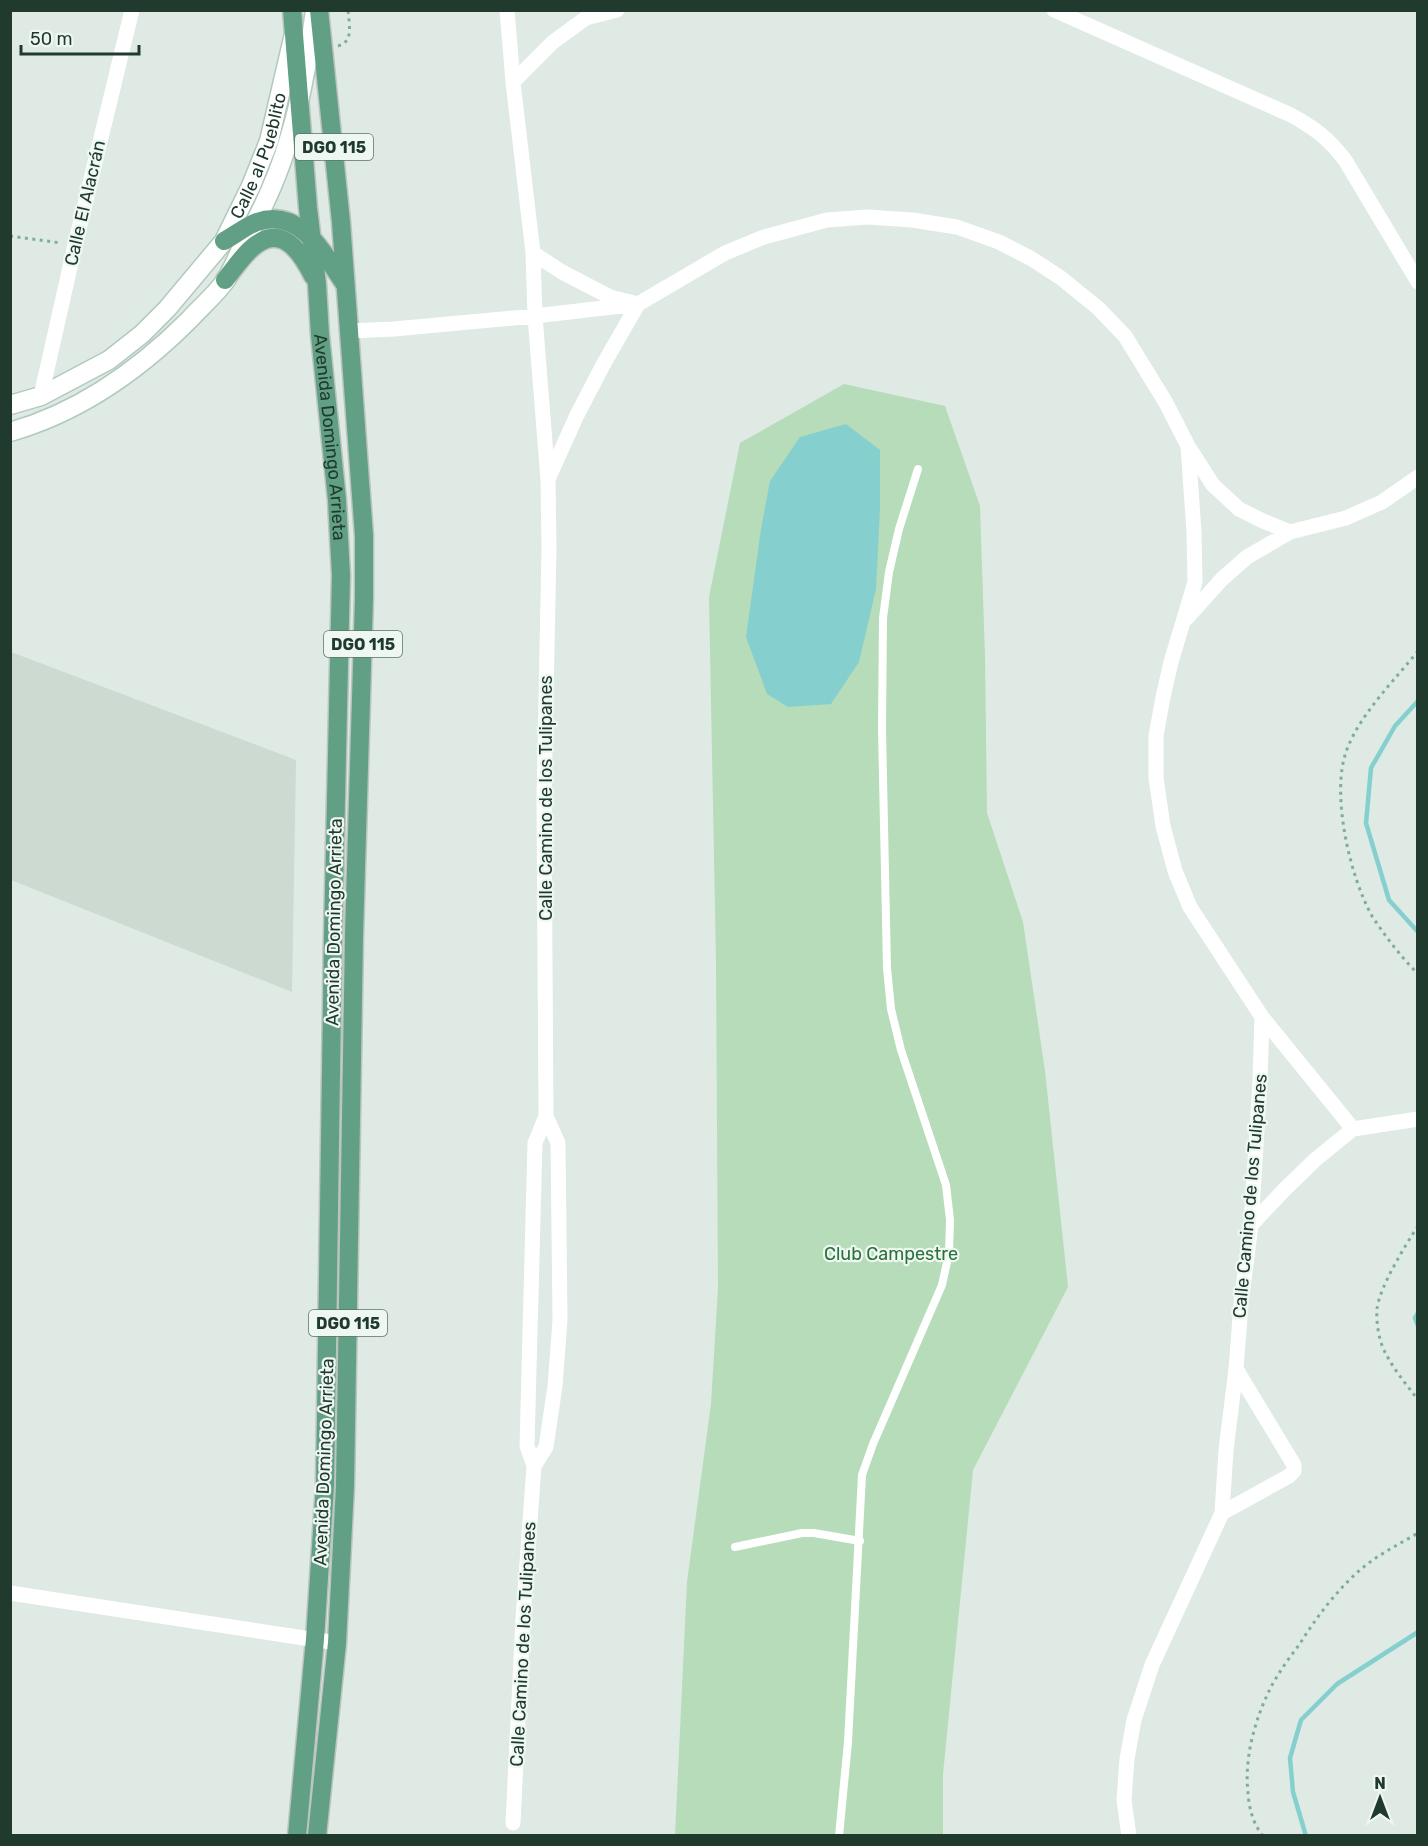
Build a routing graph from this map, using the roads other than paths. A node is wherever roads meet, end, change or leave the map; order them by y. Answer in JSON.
{"nodes":[{"id":1,"x":132,"y":10,"type":"edge"},
{"id":2,"x":292,"y":10,"type":"edge"},
{"id":3,"x":317,"y":10,"type":"edge"},
{"id":4,"x":507,"y":10,"type":"edge"},
{"id":5,"x":617,"y":10,"type":"edge"},
{"id":6,"x":1054,"y":10,"type":"edge"},
{"id":7,"x":294,"y":34,"type":"junction"},
{"id":8,"x":513,"y":82,"type":"junction"},
{"id":9,"x":299,"y":99,"type":"junction"},
{"id":10,"x":256,"y":223,"type":"junction"},
{"id":11,"x":312,"y":238,"type":"junction"},
{"id":12,"x":225,"y":241,"type":"junction"},
{"id":13,"x":532,"y":253,"type":"junction"},
{"id":14,"x":225,"y":280,"type":"junction"},
{"id":15,"x":1418,"y":282,"type":"edge"},
{"id":16,"x":317,"y":284,"type":"junction"},
{"id":17,"x":345,"y":284,"type":"junction"},
{"id":18,"x":638,"y":304,"type":"junction"},
{"id":19,"x":535,"y":316,"type":"junction"},
{"id":20,"x":348,"y":331,"type":"junction"},
{"id":21,"x":320,"y":335,"type":"junction"},
{"id":22,"x":41,"y":396,"type":"junction"},
{"id":23,"x":10,"y":405,"type":"edge"},
{"id":24,"x":10,"y":432,"type":"edge"},
{"id":25,"x":1188,"y":446,"type":"junction"},
{"id":26,"x":918,"y":469,"type":"dead end"},
{"id":27,"x":1418,"y":477,"type":"edge"},
{"id":28,"x":548,"y":480,"type":"junction"},
{"id":29,"x":1290,"y":531,"type":"junction"},
{"id":30,"x":1184,"y":621,"type":"junction"},
{"id":31,"x":333,"y":935,"type":"junction"},
{"id":32,"x":354,"y":935,"type":"junction"},
{"id":33,"x":1262,"y":1017,"type":"junction"},
{"id":34,"x":546,"y":1116,"type":"junction"},
{"id":35,"x":1418,"y":1119,"type":"edge"},
{"id":36,"x":1353,"y":1130,"type":"junction"},
{"id":37,"x":1251,"y":1225,"type":"junction"},
{"id":38,"x":1236,"y":1369,"type":"junction"},
{"id":39,"x":534,"y":1466,"type":"junction"},
{"id":40,"x":325,"y":1485,"type":"junction"},
{"id":41,"x":345,"y":1486,"type":"junction"},
{"id":42,"x":1222,"y":1513,"type":"junction"},
{"id":43,"x":860,"y":1541,"type":"junction"},
{"id":44,"x":735,"y":1547,"type":"dead end"},
{"id":45,"x":10,"y":1593,"type":"edge"},
{"id":46,"x":315,"y":1639,"type":"junction"},
{"id":47,"x":337,"y":1642,"type":"junction"},
{"id":48,"x":513,"y":1823,"type":"dead end"},
{"id":49,"x":297,"y":1836,"type":"edge"},
{"id":50,"x":317,"y":1836,"type":"edge"},
{"id":51,"x":840,"y":1836,"type":"edge"},
{"id":52,"x":1129,"y":1836,"type":"edge"}],
"edges":[{"from":1,"to":22,"type":"street","name":"Calle El Alacrán"},
{"from":2,"to":7,"type":"main road","name":"Avenida Domingo Arrieta","number":"DGO 115"},
{"from":3,"to":9,"type":"main road","name":"Calle al Pueblito"},
{"from":3,"to":17,"type":"main road","name":"Avenida Domingo Arrieta","number":"DGO 115"},
{"from":4,"to":8,"type":"street","name":"Calle Camino de los Tulipanes"},
{"from":5,"to":8,"type":"street"},
{"from":6,"to":15,"type":"street"},
{"from":7,"to":9,"type":"main road","name":"Avenida Domingo Arrieta","number":"DGO 115"},
{"from":7,"to":12,"type":"main road","name":"Calle al Pueblito"},
{"from":8,"to":13,"type":"street","name":"Calle Camino de los Tulipanes"},
{"from":9,"to":10,"type":"main road","name":"Calle al Pueblito"},
{"from":9,"to":11,"type":"main road","name":"Avenida Domingo Arrieta","number":"DGO 115"},
{"from":10,"to":11,"type":"main road"},
{"from":10,"to":12,"type":"main road"},
{"from":10,"to":14,"type":"main road","name":"Calle al Pueblito"},
{"from":11,"to":16,"type":"main road","name":"Avenida Domingo Arrieta","number":"DGO 115"},
{"from":11,"to":17,"type":"main road"},
{"from":12,"to":22,"type":"main road","name":"Calle al Pueblito"},
{"from":13,"to":18,"type":"street"},
{"from":13,"to":19,"type":"street","name":"Calle Camino de los Tulipanes"},
{"from":14,"to":16,"type":"main road"},
{"from":14,"to":24,"type":"main road","name":"Calle al Pueblito"},
{"from":16,"to":21,"type":"main road","name":"Avenida Domingo Arrieta","number":"DGO 115"},
{"from":17,"to":20,"type":"main road","name":"Avenida Domingo Arrieta","number":"DGO 115"},
{"from":18,"to":19,"type":"street","name":"Calle Camino de los Tulipanes"},
{"from":18,"to":25,"type":"street","name":"Calle Camino de los Tulipanes"},
{"from":18,"to":28,"type":"street","name":"Calle Camino de los Tulipanes"},
{"from":19,"to":20,"type":"street","name":"Calle Camino de los Tulipanes"},
{"from":19,"to":28,"type":"street","name":"Calle Camino de los Tulipanes"},
{"from":20,"to":21,"type":"main road"},
{"from":20,"to":32,"type":"main road","name":"Avenida Domingo Arrieta","number":"DGO 115"},
{"from":21,"to":31,"type":"main road","name":"Avenida Domingo Arrieta","number":"DGO 115"},
{"from":22,"to":23,"type":"main road","name":"Calle al Pueblito"},
{"from":25,"to":29,"type":"street"},
{"from":25,"to":30,"type":"street","name":"Calle Camino de los Tulipanes"},
{"from":26,"to":43,"type":"lane"},
{"from":27,"to":29,"type":"street"},
{"from":28,"to":34,"type":"street","name":"Calle Camino de los Tulipanes"},
{"from":29,"to":30,"type":"street"},
{"from":30,"to":33,"type":"street","name":"Calle Camino de los Tulipanes"},
{"from":31,"to":32,"type":"main road"},
{"from":31,"to":40,"type":"main road","name":"Avenida Domingo Arrieta","number":"DGO 115"},
{"from":32,"to":41,"type":"main road","name":"Avenida Domingo Arrieta","number":"DGO 115"},
{"from":33,"to":36,"type":"street"},
{"from":33,"to":37,"type":"street","name":"Calle Camino de los Tulipanes"},
{"from":34,"to":39,"type":"street","name":"Calle Camino de los Tulipanes"},
{"from":34,"to":39,"type":"street","name":"Calle Camino de los Tulipanes"},
{"from":35,"to":36,"type":"street"},
{"from":36,"to":37,"type":"street"},
{"from":37,"to":38,"type":"street","name":"Calle Camino de los Tulipanes"},
{"from":38,"to":42,"type":"street","name":"Calle Camino de los Tulipanes"},
{"from":38,"to":42,"type":"street"},
{"from":39,"to":48,"type":"street","name":"Calle Camino de los Tulipanes"},
{"from":40,"to":41,"type":"main road"},
{"from":40,"to":46,"type":"main road","name":"Avenida Domingo Arrieta","number":"DGO 115"},
{"from":41,"to":47,"type":"main road","name":"Avenida Domingo Arrieta","number":"DGO 115"},
{"from":42,"to":52,"type":"street","name":"Calle Camino de los Tulipanes"},
{"from":43,"to":44,"type":"lane"},
{"from":43,"to":51,"type":"lane"},
{"from":45,"to":46,"type":"street"},
{"from":46,"to":47,"type":"street"},
{"from":46,"to":49,"type":"main road","name":"Avenida Domingo Arrieta","number":"DGO 115"},
{"from":47,"to":50,"type":"main road","name":"Avenida Domingo Arrieta","number":"DGO 115"}]}
